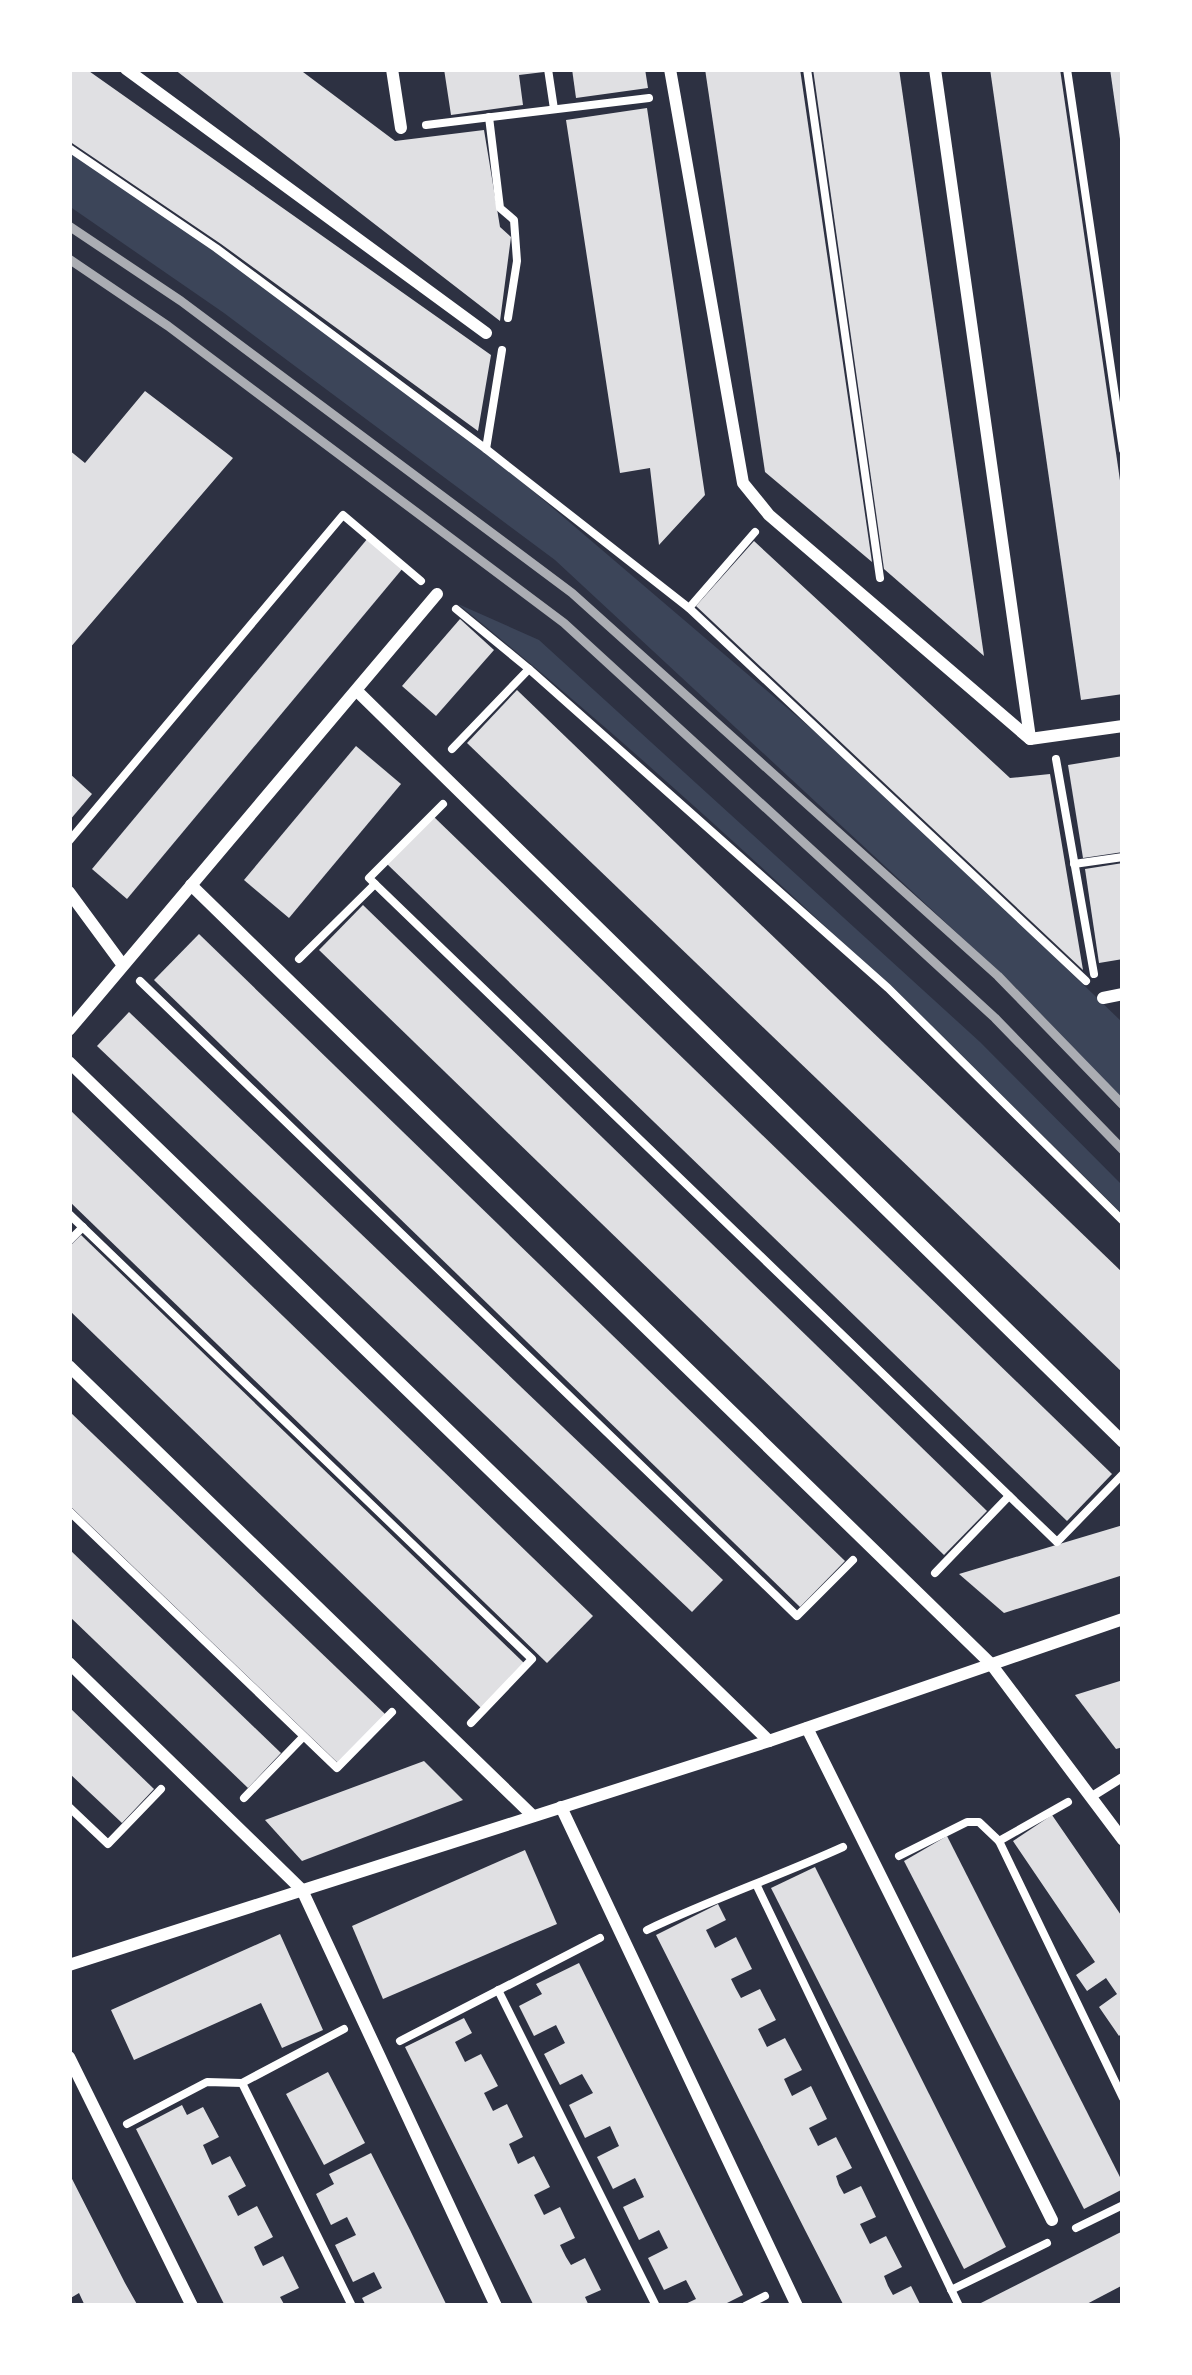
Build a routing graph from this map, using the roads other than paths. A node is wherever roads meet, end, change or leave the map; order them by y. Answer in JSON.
{"nodes":[{"id":1,"x":127,"y":69,"type":"edge"},
{"id":2,"x":392,"y":69,"type":"edge"},
{"id":3,"x":670,"y":69,"type":"edge"},
{"id":4,"x":935,"y":69,"type":"edge"},
{"id":5,"x":401,"y":128,"type":"road end"},
{"id":6,"x":485,"y":333,"type":"dead end"},
{"id":7,"x":437,"y":594,"type":"road end"},
{"id":8,"x":358,"y":692,"type":"junction"},
{"id":9,"x":1123,"y":726,"type":"edge"},
{"id":10,"x":1030,"y":739,"type":"junction"},
{"id":11,"x":191,"y":885,"type":"junction"},
{"id":12,"x":69,"y":892,"type":"edge"},
{"id":13,"x":122,"y":964,"type":"junction"},
{"id":14,"x":1123,"y":994,"type":"edge"},
{"id":15,"x":1103,"y":998,"type":"road end"},
{"id":16,"x":69,"y":1030,"type":"edge"},
{"id":17,"x":69,"y":1062,"type":"edge"},
{"id":18,"x":69,"y":1366,"type":"edge"},
{"id":19,"x":1123,"y":1442,"type":"edge"},
{"id":20,"x":1123,"y":1618,"type":"edge"},
{"id":21,"x":69,"y":1663,"type":"edge"},
{"id":22,"x":991,"y":1664,"type":"junction"},
{"id":23,"x":807,"y":1728,"type":"junction"},
{"id":24,"x":769,"y":1741,"type":"junction"},
{"id":25,"x":1123,"y":1777,"type":"edge"},
{"id":26,"x":1088,"y":1794,"type":"junction"},
{"id":27,"x":561,"y":1807,"type":"junction"},
{"id":28,"x":533,"y":1816,"type":"junction"},
{"id":29,"x":1123,"y":1840,"type":"edge"},
{"id":30,"x":302,"y":1890,"type":"junction"},
{"id":31,"x":69,"y":1965,"type":"edge"},
{"id":32,"x":69,"y":2057,"type":"edge"},
{"id":33,"x":1052,"y":2220,"type":"dead end"},
{"id":34,"x":192,"y":2306,"type":"edge"},
{"id":35,"x":496,"y":2306,"type":"edge"},
{"id":36,"x":797,"y":2306,"type":"edge"}],
"edges":[{"from":1,"to":6,"type":"street"},
{"from":2,"to":5,"type":"street"},
{"from":3,"to":10,"type":"street"},
{"from":4,"to":10,"type":"street"},
{"from":7,"to":8,"type":"street"},
{"from":8,"to":11,"type":"street"},
{"from":8,"to":19,"type":"street"},
{"from":9,"to":10,"type":"street"},
{"from":11,"to":13,"type":"street"},
{"from":11,"to":22,"type":"street"},
{"from":12,"to":13,"type":"street"},
{"from":13,"to":16,"type":"street"},
{"from":14,"to":15,"type":"street"},
{"from":17,"to":24,"type":"street"},
{"from":18,"to":28,"type":"street"},
{"from":20,"to":22,"type":"street"},
{"from":21,"to":30,"type":"street"},
{"from":22,"to":23,"type":"street"},
{"from":22,"to":26,"type":"street"},
{"from":23,"to":24,"type":"street"},
{"from":23,"to":33,"type":"street"},
{"from":24,"to":27,"type":"street"},
{"from":25,"to":26,"type":"lane"},
{"from":26,"to":29,"type":"street"},
{"from":27,"to":28,"type":"street"},
{"from":27,"to":36,"type":"street"},
{"from":28,"to":30,"type":"street"},
{"from":30,"to":31,"type":"street"},
{"from":30,"to":35,"type":"street"},
{"from":32,"to":34,"type":"street"}]}
